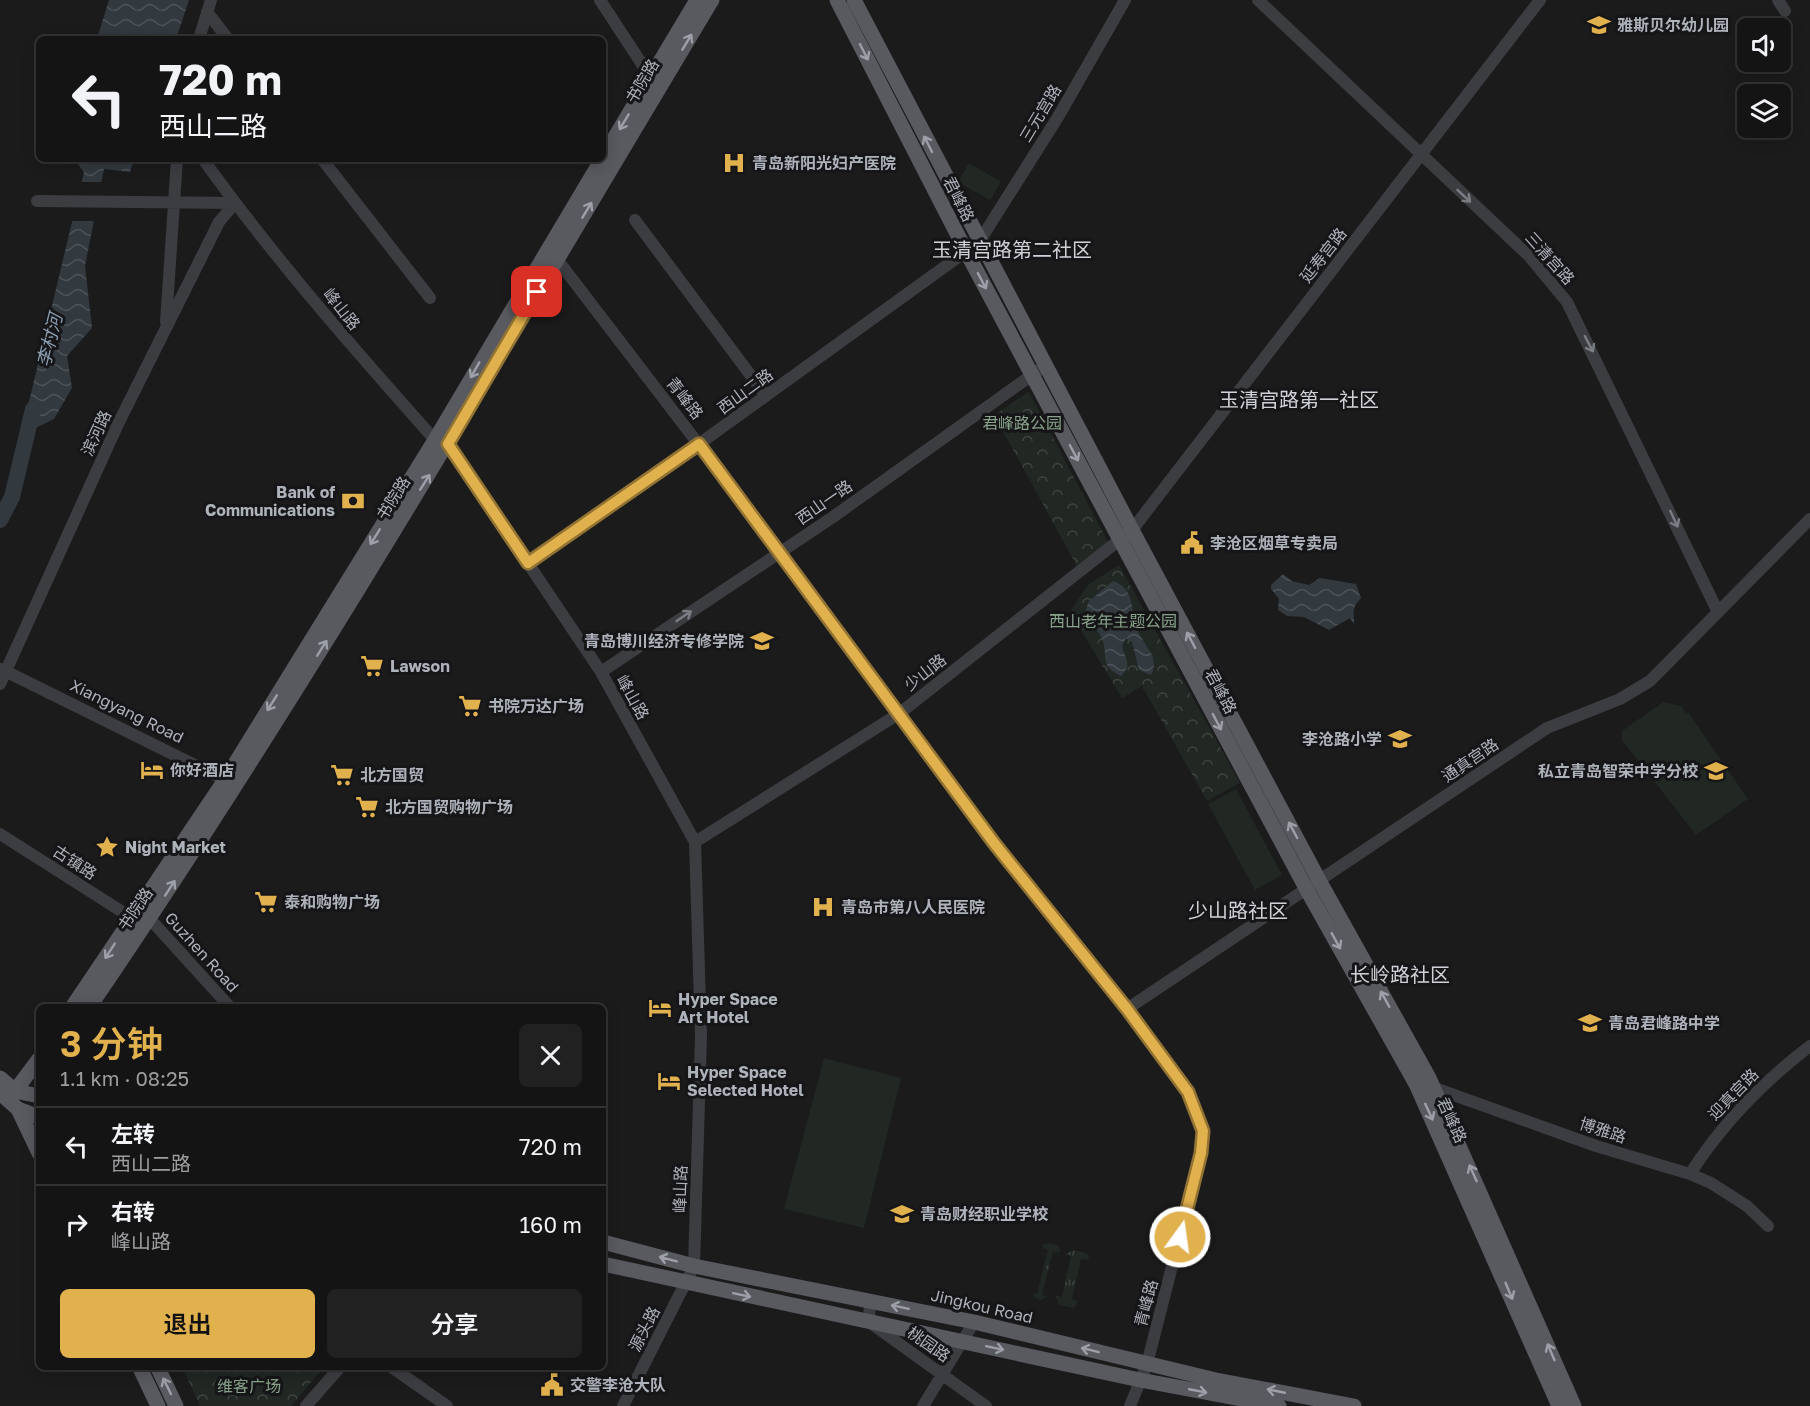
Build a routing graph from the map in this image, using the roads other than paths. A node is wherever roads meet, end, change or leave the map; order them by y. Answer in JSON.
{"nodes":[{"id":1,"x":600,"y":0,"type":"edge"},
{"id":2,"x":697,"y":0,"type":"edge"},
{"id":3,"x":712,"y":0,"type":"edge"},
{"id":4,"x":837,"y":0,"type":"edge"},
{"id":5,"x":854,"y":0,"type":"edge"},
{"id":6,"x":1125,"y":0,"type":"edge"},
{"id":7,"x":1258,"y":0,"type":"edge"},
{"id":8,"x":1540,"y":0,"type":"edge"},
{"id":9,"x":1778,"y":0,"type":"edge"},
{"id":10,"x":209,"y":6,"type":"edge"},
{"id":11,"x":1785,"y":11,"type":"dead end"},
{"id":12,"x":200,"y":36,"type":"edge"},
{"id":13,"x":226,"y":36,"type":"edge"},
{"id":14,"x":651,"y":78,"type":"junction"},
{"id":15,"x":606,"y":151,"type":"edge"},
{"id":16,"x":1422,"y":156,"type":"junction"},
{"id":17,"x":177,"y":162,"type":"edge"},
{"id":18,"x":205,"y":162,"type":"edge"},
{"id":19,"x":324,"y":162,"type":"edge"},
{"id":20,"x":600,"y":162,"type":"edge"},
{"id":21,"x":37,"y":201,"type":"dead end"},
{"id":22,"x":174,"y":202,"type":"junction"},
{"id":23,"x":235,"y":203,"type":"junction"},
{"id":24,"x":635,"y":220,"type":"dead end"},
{"id":25,"x":979,"y":242,"type":"junction"},
{"id":26,"x":967,"y":253,"type":"junction"},
{"id":27,"x":552,"y":254,"type":"junction"},
{"id":28,"x":430,"y":298,"type":"dead end"},
{"id":29,"x":165,"y":330,"type":"junction"},
{"id":30,"x":1039,"y":370,"type":"junction"},
{"id":31,"x":766,"y":396,"type":"junction"},
{"id":32,"x":441,"y":442,"type":"junction"},
{"id":33,"x":699,"y":444,"type":"junction"},
{"id":34,"x":1810,"y":519,"type":"edge"},
{"id":35,"x":1126,"y":535,"type":"junction"},
{"id":36,"x":781,"y":552,"type":"junction"},
{"id":37,"x":528,"y":563,"type":"junction"},
{"id":38,"x":1718,"y":612,"type":"junction"},
{"id":39,"x":4,"y":670,"type":"edge"},
{"id":40,"x":601,"y":672,"type":"junction"},
{"id":41,"x":0,"y":684,"type":"edge"},
{"id":42,"x":900,"y":713,"type":"junction"},
{"id":43,"x":231,"y":783,"type":"junction"},
{"id":44,"x":0,"y":834,"type":"edge"},
{"id":45,"x":695,"y":842,"type":"junction"},
{"id":46,"x":1314,"y":886,"type":"junction"},
{"id":47,"x":132,"y":918,"type":"junction"},
{"id":48,"x":150,"y":919,"type":"junction"},
{"id":49,"x":74,"y":1004,"type":"edge"},
{"id":50,"x":91,"y":1004,"type":"edge"},
{"id":51,"x":227,"y":1004,"type":"edge"},
{"id":52,"x":1127,"y":1009,"type":"junction"},
{"id":53,"x":1810,"y":1046,"type":"edge"},
{"id":54,"x":36,"y":1063,"type":"edge"},
{"id":55,"x":0,"y":1078,"type":"edge"},
{"id":56,"x":1416,"y":1084,"type":"junction"},
{"id":57,"x":1432,"y":1085,"type":"junction"},
{"id":58,"x":36,"y":1090,"type":"edge"},
{"id":59,"x":11,"y":1099,"type":"edge"},
{"id":60,"x":36,"y":1115,"type":"edge"},
{"id":61,"x":36,"y":1147,"type":"edge"},
{"id":62,"x":1690,"y":1174,"type":"junction"},
{"id":63,"x":1768,"y":1226,"type":"dead end"},
{"id":64,"x":606,"y":1243,"type":"edge"},
{"id":65,"x":606,"y":1265,"type":"edge"},
{"id":66,"x":694,"y":1266,"type":"junction"},
{"id":67,"x":685,"y":1284,"type":"junction"},
{"id":68,"x":870,"y":1301,"type":"junction"},
{"id":69,"x":868,"y":1322,"type":"junction"},
{"id":70,"x":974,"y":1322,"type":"junction"},
{"id":71,"x":962,"y":1341,"type":"junction"},
{"id":72,"x":1147,"y":1364,"type":"junction"},
{"id":73,"x":141,"y":1370,"type":"edge"},
{"id":74,"x":159,"y":1370,"type":"edge"},
{"id":75,"x":338,"y":1370,"type":"edge"},
{"id":76,"x":396,"y":1370,"type":"edge"},
{"id":77,"x":942,"y":1373,"type":"junction"},
{"id":78,"x":1140,"y":1380,"type":"junction"},
{"id":79,"x":158,"y":1406,"type":"edge"},
{"id":80,"x":176,"y":1406,"type":"edge"},
{"id":81,"x":306,"y":1406,"type":"edge"},
{"id":82,"x":447,"y":1406,"type":"edge"},
{"id":83,"x":623,"y":1406,"type":"edge"},
{"id":84,"x":923,"y":1406,"type":"edge"},
{"id":85,"x":986,"y":1406,"type":"edge"},
{"id":86,"x":1130,"y":1406,"type":"edge"},
{"id":87,"x":1279,"y":1406,"type":"edge"},
{"id":88,"x":1354,"y":1406,"type":"edge"},
{"id":89,"x":1559,"y":1406,"type":"edge"},
{"id":90,"x":1574,"y":1406,"type":"edge"}],
"edges":[{"from":1,"to":14,"type":"street"},
{"from":2,"to":14,"type":"main road","name":"书院路"},
{"from":27,"to":3,"type":"main road","name":"书院路","one_way":true},
{"from":4,"to":26,"type":"main road","name":"君峰路","one_way":true},
{"from":25,"to":5,"type":"main road","name":"君峰路","one_way":true},
{"from":6,"to":25,"type":"street","name":"三元宫路"},
{"from":7,"to":16,"type":"street","name":"三清宫路"},
{"from":8,"to":16,"type":"street","name":"延寿宫路"},
{"from":9,"to":11,"type":"street"},
{"from":10,"to":12,"type":"street"},
{"from":10,"to":13,"type":"street"},
{"from":14,"to":15,"type":"main road","name":"书院路","one_way":true},
{"from":16,"to":35,"type":"street","name":"延寿宫路"},
{"from":16,"to":38,"type":"street","name":"三清宫路","one_way":true},
{"from":17,"to":22,"type":"street"},
{"from":18,"to":23,"type":"street","name":"峰山路"},
{"from":19,"to":28,"type":"street"},
{"from":20,"to":27,"type":"main road","name":"书院路"},
{"from":21,"to":22,"type":"street"},
{"from":22,"to":23,"type":"street"},
{"from":22,"to":29,"type":"street"},
{"from":23,"to":29,"type":"street","name":"滨河路"},
{"from":23,"to":32,"type":"street","name":"峰山路"},
{"from":24,"to":31,"type":"street"},
{"from":25,"to":26,"type":"street","name":"西山二路"},
{"from":25,"to":30,"type":"main road","name":"君峰路"},
{"from":26,"to":30,"type":"main road","name":"君峰路","one_way":true},
{"from":26,"to":31,"type":"street","name":"西山二路"},
{"from":27,"to":32,"type":"main road","name":"书院路"},
{"from":27,"to":33,"type":"street","name":"青峰路"},
{"from":29,"to":39,"type":"street","name":"滨河路"},
{"from":30,"to":35,"type":"main road","name":"君峰路"},
{"from":30,"to":36,"type":"street","name":"西山一路"},
{"from":31,"to":33,"type":"street","name":"西山二路"},
{"from":32,"to":37,"type":"street","name":"峰山路"},
{"from":32,"to":43,"type":"main road","name":"书院路"},
{"from":33,"to":36,"type":"street","name":"青峰路"},
{"from":33,"to":37,"type":"street","name":"西山二路"},
{"from":34,"to":38,"type":"street","name":"通真宫路"},
{"from":35,"to":42,"type":"street","name":"少山路"},
{"from":35,"to":46,"type":"main road","name":"君峰路"},
{"from":40,"to":36,"type":"street","name":"西山一路","one_way":true},
{"from":36,"to":42,"type":"street","name":"青峰路"},
{"from":37,"to":40,"type":"street","name":"峰山路"},
{"from":38,"to":46,"type":"street","name":"通真宫路"},
{"from":39,"to":41,"type":"street","name":"滨河路"},
{"from":39,"to":43,"type":"street","name":"Xiangyang Road"},
{"from":40,"to":45,"type":"street","name":"峰山路"},
{"from":42,"to":45,"type":"street","name":"少山路"},
{"from":42,"to":52,"type":"street","name":"青峰路"},
{"from":43,"to":47,"type":"main road","name":"书院路"},
{"from":48,"to":43,"type":"main road","name":"书院路","one_way":true},
{"from":44,"to":47,"type":"street","name":"古镇路"},
{"from":45,"to":66,"type":"street","name":"峰山路"},
{"from":46,"to":52,"type":"street","name":"通真宫路"},
{"from":46,"to":56,"type":"main road","name":"君峰路","one_way":true},
{"from":57,"to":46,"type":"main road","name":"君峰路","one_way":true},
{"from":47,"to":49,"type":"main road","name":"书院路","one_way":true},
{"from":48,"to":50,"type":"main road","name":"书院路"},
{"from":48,"to":51,"type":"street","name":"Guzhen Road"},
{"from":52,"to":72,"type":"street","name":"青峰路"},
{"from":53,"to":62,"type":"street","name":"迎真宫路"},
{"from":54,"to":59,"type":"main road"},
{"from":55,"to":59,"type":"main road"},
{"from":56,"to":57,"type":"street","name":"博雅路"},
{"from":56,"to":89,"type":"main road","name":"君峰路","one_way":true},
{"from":57,"to":62,"type":"street","name":"博雅路"},
{"from":90,"to":57,"type":"main road","name":"君峰路","one_way":true},
{"from":58,"to":59,"type":"main road"},
{"from":59,"to":60,"type":"main road"},
{"from":59,"to":61,"type":"main road"},
{"from":62,"to":63,"type":"street","name":"博雅路"},
{"from":66,"to":64,"type":"main road","name":"Jingkou Road","one_way":true},
{"from":65,"to":67,"type":"main road"},
{"from":66,"to":67,"type":"street","name":"源头路"},
{"from":66,"to":68,"type":"main road","name":"Jingkou Road"},
{"from":67,"to":69,"type":"main road","one_way":true},
{"from":67,"to":83,"type":"street","name":"源头路"},
{"from":68,"to":69,"type":"street"},
{"from":70,"to":68,"type":"main road","name":"Jingkou Road","one_way":true},
{"from":69,"to":71,"type":"main road"},
{"from":69,"to":77,"type":"street","name":"桃园路"},
{"from":70,"to":71,"type":"street"},
{"from":72,"to":70,"type":"main road","name":"Jingkou Road","one_way":true},
{"from":71,"to":77,"type":"street"},
{"from":71,"to":78,"type":"main road","one_way":true},
{"from":72,"to":78,"type":"street","name":"青峰路"},
{"from":88,"to":72,"type":"main road","name":"Jingkou Road","one_way":true},
{"from":73,"to":79,"type":"main road"},
{"from":80,"to":74,"type":"main road","one_way":true},
{"from":75,"to":81,"type":"street"},
{"from":76,"to":82,"type":"street"},
{"from":77,"to":84,"type":"street"},
{"from":77,"to":85,"type":"street","name":"桃园路"},
{"from":78,"to":86,"type":"street","name":"青峰路"},
{"from":78,"to":87,"type":"main road","one_way":true}]}
